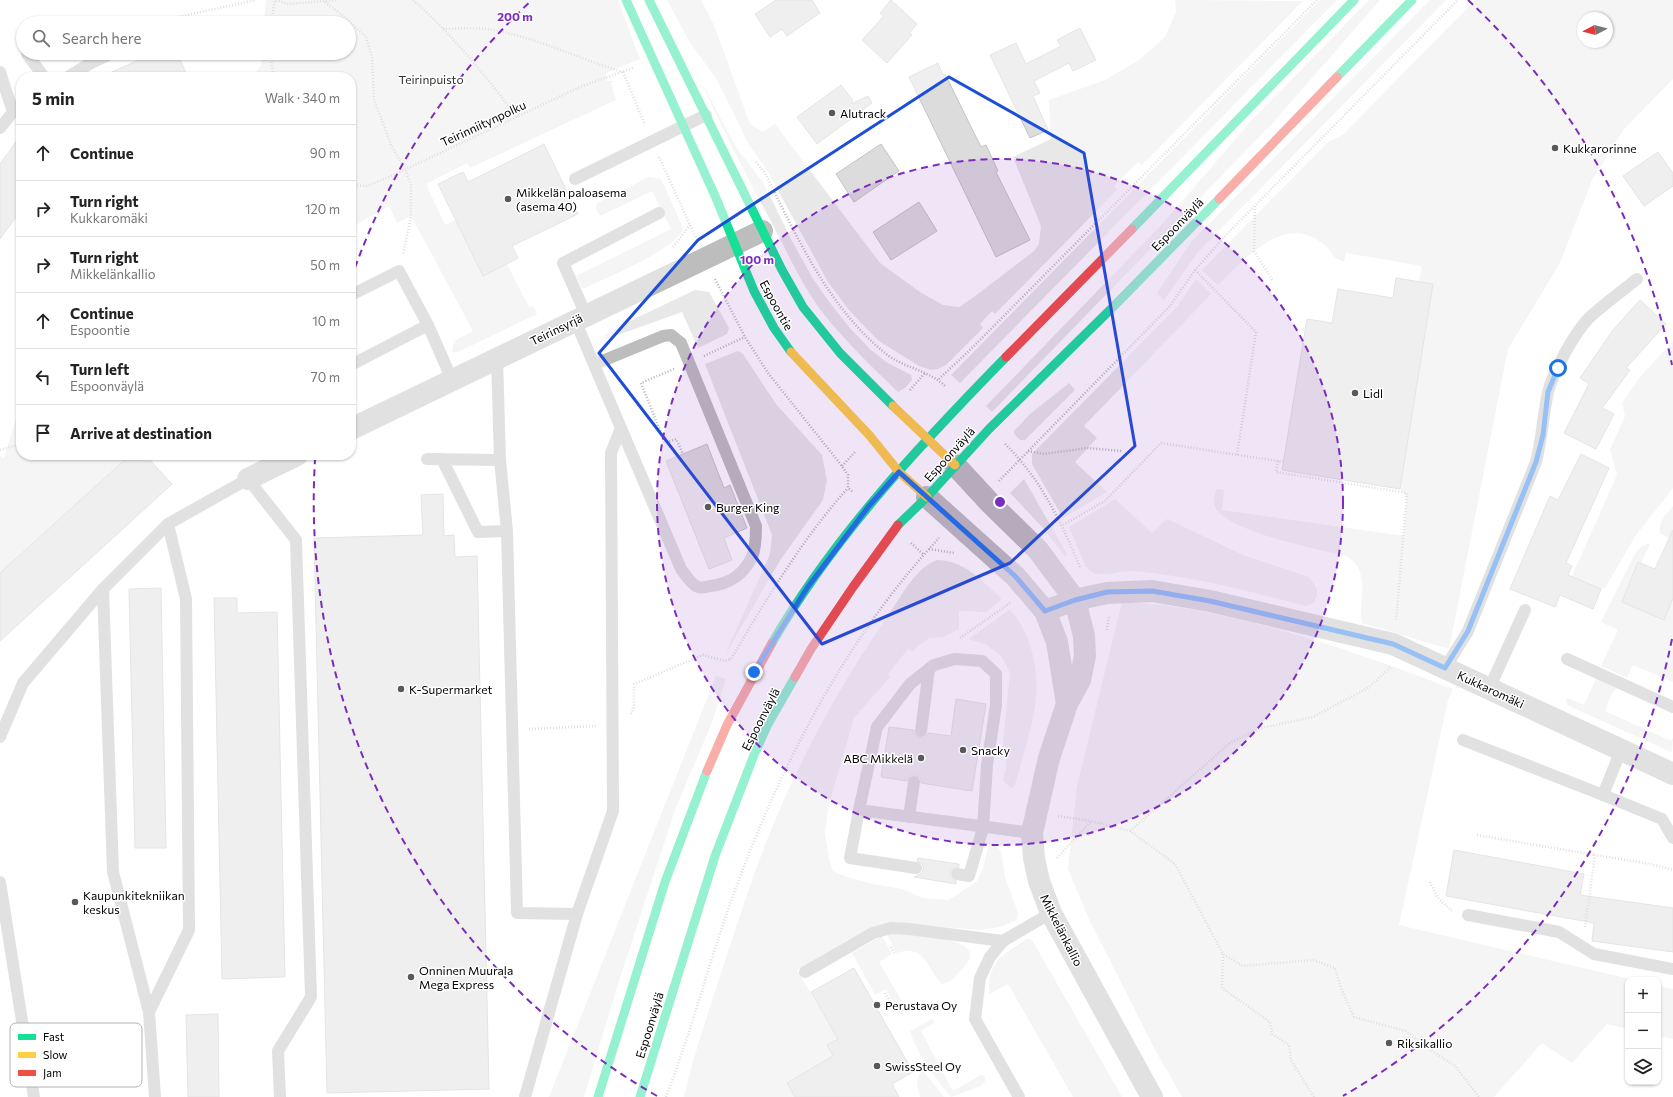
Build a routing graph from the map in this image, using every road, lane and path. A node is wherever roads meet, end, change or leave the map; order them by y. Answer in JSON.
{"nodes":[{"id":1,"x":256,"y":0,"type":"edge"},
{"id":2,"x":275,"y":0,"type":"edge"},
{"id":3,"x":338,"y":0,"type":"edge"},
{"id":4,"x":413,"y":0,"type":"edge"},
{"id":5,"x":626,"y":0,"type":"edge"},
{"id":6,"x":649,"y":0,"type":"edge"},
{"id":7,"x":1317,"y":0,"type":"edge"},
{"id":8,"x":1354,"y":0,"type":"edge"},
{"id":9,"x":1412,"y":0,"type":"edge"},
{"id":10,"x":325,"y":2,"type":"junction"},
{"id":11,"x":182,"y":16,"type":"edge"},
{"id":12,"x":272,"y":16,"type":"edge"},
{"id":13,"x":343,"y":16,"type":"edge"},
{"id":14,"x":356,"y":28,"type":"edge"},
{"id":15,"x":443,"y":29,"type":"junction"},
{"id":16,"x":31,"y":60,"type":"edge"},
{"id":17,"x":97,"y":60,"type":"edge"},
{"id":18,"x":271,"y":60,"type":"edge"},
{"id":19,"x":0,"y":72,"type":"edge"},
{"id":20,"x":40,"y":72,"type":"edge"},
{"id":21,"x":76,"y":72,"type":"edge"},
{"id":22,"x":273,"y":72,"type":"edge"},
{"id":23,"x":16,"y":108,"type":"edge"},
{"id":24,"x":16,"y":111,"type":"edge"},
{"id":25,"x":706,"y":115,"type":"junction"},
{"id":26,"x":517,"y":116,"type":"junction"},
{"id":27,"x":684,"y":127,"type":"junction"},
{"id":28,"x":0,"y":128,"type":"edge"},
{"id":29,"x":753,"y":158,"type":"dead end"},
{"id":30,"x":405,"y":169,"type":"junction"},
{"id":31,"x":575,"y":178,"type":"dead end"},
{"id":32,"x":356,"y":185,"type":"edge"},
{"id":33,"x":1255,"y":205,"type":"dead end"},
{"id":34,"x":660,"y":213,"type":"dead end"},
{"id":35,"x":762,"y":231,"type":"junction"},
{"id":36,"x":734,"y":244,"type":"junction"},
{"id":37,"x":1195,"y":270,"type":"dead end"},
{"id":38,"x":399,"y":271,"type":"junction"},
{"id":39,"x":1637,"y":279,"type":"dead end"},
{"id":40,"x":1273,"y":281,"type":"dead end"},
{"id":41,"x":356,"y":292,"type":"edge"},
{"id":42,"x":581,"y":317,"type":"junction"},
{"id":43,"x":428,"y":325,"type":"junction"},
{"id":44,"x":745,"y":337,"type":"dead end"},
{"id":45,"x":497,"y":358,"type":"junction"},
{"id":46,"x":356,"y":362,"type":"edge"},
{"id":47,"x":690,"y":362,"type":"junction"},
{"id":48,"x":595,"y":364,"type":"junction"},
{"id":49,"x":939,"y":379,"type":"junction"},
{"id":50,"x":452,"y":380,"type":"junction"},
{"id":51,"x":962,"y":402,"type":"junction"},
{"id":52,"x":356,"y":427,"type":"edge"},
{"id":53,"x":621,"y":428,"type":"junction"},
{"id":54,"x":989,"y":429,"type":"junction"},
{"id":55,"x":928,"y":440,"type":"junction"},
{"id":56,"x":16,"y":445,"type":"edge"},
{"id":57,"x":0,"y":450,"type":"edge"},
{"id":58,"x":1028,"y":451,"type":"dead end"},
{"id":59,"x":1122,"y":451,"type":"dead end"},
{"id":60,"x":683,"y":454,"type":"dead end"},
{"id":61,"x":1237,"y":455,"type":"junction"},
{"id":62,"x":427,"y":459,"type":"dead end"},
{"id":63,"x":442,"y":459,"type":"junction"},
{"id":64,"x":500,"y":460,"type":"junction"},
{"id":65,"x":269,"y":461,"type":"edge"},
{"id":66,"x":1278,"y":461,"type":"junction"},
{"id":67,"x":1284,"y":462,"type":"dead end"},
{"id":68,"x":955,"y":465,"type":"junction"},
{"id":69,"x":899,"y":472,"type":"junction"},
{"id":70,"x":248,"y":479,"type":"junction"},
{"id":71,"x":848,"y":488,"type":"dead end"},
{"id":72,"x":927,"y":497,"type":"junction"},
{"id":73,"x":168,"y":524,"type":"junction"},
{"id":74,"x":1063,"y":525,"type":"junction"},
{"id":75,"x":507,"y":532,"type":"junction"},
{"id":76,"x":1082,"y":572,"type":"dead end"},
{"id":77,"x":102,"y":589,"type":"junction"},
{"id":78,"x":1107,"y":592,"type":"junction"},
{"id":79,"x":1075,"y":600,"type":"junction"},
{"id":80,"x":1012,"y":602,"type":"dead end"},
{"id":81,"x":1525,"y":610,"type":"dead end"},
{"id":82,"x":1045,"y":611,"type":"junction"},
{"id":83,"x":1396,"y":628,"type":"dead end"},
{"id":84,"x":960,"y":638,"type":"dead end"},
{"id":85,"x":1105,"y":638,"type":"dead end"},
{"id":86,"x":1409,"y":650,"type":"junction"},
{"id":87,"x":1567,"y":659,"type":"dead end"},
{"id":88,"x":1445,"y":668,"type":"junction"},
{"id":89,"x":929,"y":669,"type":"junction"},
{"id":90,"x":1490,"y":689,"type":"junction"},
{"id":91,"x":1067,"y":704,"type":"junction"},
{"id":92,"x":1673,"y":707,"type":"edge"},
{"id":93,"x":613,"y":726,"type":"junction"},
{"id":94,"x":921,"y":732,"type":"dead end"},
{"id":95,"x":0,"y":736,"type":"edge"},
{"id":96,"x":1463,"y":740,"type":"dead end"},
{"id":97,"x":1621,"y":750,"type":"junction"},
{"id":98,"x":1671,"y":769,"type":"edge"},
{"id":99,"x":914,"y":782,"type":"dead end"},
{"id":100,"x":1603,"y":795,"type":"junction"},
{"id":101,"x":859,"y":810,"type":"junction"},
{"id":102,"x":909,"y":817,"type":"junction"},
{"id":103,"x":1055,"y":822,"type":"dead end"},
{"id":104,"x":1091,"y":822,"type":"junction"},
{"id":105,"x":983,"y":828,"type":"junction"},
{"id":106,"x":1130,"y":831,"type":"junction"},
{"id":107,"x":1032,"y":833,"type":"junction"},
{"id":108,"x":1477,"y":835,"type":"dead end"},
{"id":109,"x":1673,"y":838,"type":"edge"},
{"id":110,"x":1054,"y":854,"type":"dead end"},
{"id":111,"x":1595,"y":855,"type":"junction"},
{"id":112,"x":916,"y":868,"type":"dead end"},
{"id":113,"x":1673,"y":870,"type":"edge"},
{"id":114,"x":957,"y":874,"type":"dead end"},
{"id":115,"x":0,"y":882,"type":"edge"},
{"id":116,"x":1430,"y":882,"type":"dead end"},
{"id":117,"x":1051,"y":913,"type":"junction"},
{"id":118,"x":577,"y":914,"type":"junction"},
{"id":119,"x":1468,"y":915,"type":"joint"},
{"id":120,"x":1002,"y":941,"type":"junction"},
{"id":121,"x":1577,"y":943,"type":"junction"},
{"id":122,"x":1223,"y":954,"type":"junction"},
{"id":123,"x":1673,"y":969,"type":"edge"},
{"id":124,"x":805,"y":972,"type":"dead end"},
{"id":125,"x":885,"y":993,"type":"dead end"},
{"id":126,"x":892,"y":1005,"type":"dead end"},
{"id":127,"x":149,"y":1012,"type":"junction"},
{"id":128,"x":22,"y":1023,"type":"edge"},
{"id":129,"x":32,"y":1087,"type":"edge"},
{"id":130,"x":34,"y":1097,"type":"edge"},
{"id":131,"x":155,"y":1097,"type":"edge"},
{"id":132,"x":280,"y":1097,"type":"edge"},
{"id":133,"x":525,"y":1097,"type":"edge"},
{"id":134,"x":598,"y":1097,"type":"edge"},
{"id":135,"x":640,"y":1097,"type":"edge"},
{"id":136,"x":1018,"y":1097,"type":"edge"},
{"id":137,"x":1152,"y":1097,"type":"edge"},
{"id":138,"x":1314,"y":1097,"type":"edge"},
{"id":139,"x":1479,"y":1097,"type":"edge"}],
"edges":[{"from":1,"to":11,"type":"path"},
{"from":2,"to":10,"type":"path"},
{"from":2,"to":12,"type":"path"},
{"from":3,"to":10,"type":"path"},
{"from":4,"to":15,"type":"path"},
{"from":5,"to":27,"type":"main road","name":"Espoontie"},
{"from":6,"to":25,"type":"main road","name":"Espoontie"},
{"from":7,"to":49,"type":"path"},
{"from":8,"to":51,"type":"main road","name":"Espoonväylä"},
{"from":9,"to":54,"type":"main road","name":"Espoonväylä"},
{"from":10,"to":13,"type":"path"},
{"from":14,"to":30,"type":"path"},
{"from":15,"to":26,"type":"path"},
{"from":15,"to":26,"type":"path","name":"Teirinniitynpolku"},
{"from":16,"to":20,"type":"lane"},
{"from":17,"to":21,"type":"lane"},
{"from":18,"to":22,"type":"path"},
{"from":19,"to":23,"type":"lane"},
{"from":24,"to":28,"type":"lane"},
{"from":25,"to":27,"type":"lane"},
{"from":25,"to":35,"type":"main road","name":"Espoontie"},
{"from":26,"to":30,"type":"path","name":"Teirinniitynpolku"},
{"from":27,"to":31,"type":"lane"},
{"from":27,"to":36,"type":"main road","name":"Espoontie"},
{"from":29,"to":49,"type":"path"},
{"from":30,"to":32,"type":"path","name":"Teirinniitynpolku"},
{"from":30,"to":38,"type":"path"},
{"from":33,"to":40,"type":"path"},
{"from":34,"to":42,"type":"lane"},
{"from":35,"to":36,"type":"street","name":"Teirinsyrjä"},
{"from":35,"to":55,"type":"main road","name":"Espoontie"},
{"from":36,"to":42,"type":"street","name":"Teirinsyrjä"},
{"from":36,"to":69,"type":"main road","name":"Espoontie"},
{"from":37,"to":61,"type":"path"},
{"from":38,"to":41,"type":"lane"},
{"from":38,"to":43,"type":"lane"},
{"from":39,"to":88,"type":"lane"},
{"from":42,"to":45,"type":"street","name":"Teirinsyrjä"},
{"from":42,"to":48,"type":"lane"},
{"from":43,"to":46,"type":"lane"},
{"from":43,"to":50,"type":"lane"},
{"from":44,"to":47,"type":"path"},
{"from":45,"to":50,"type":"street","name":"Teirinsyrjä"},
{"from":45,"to":64,"type":"lane"},
{"from":47,"to":48,"type":"lane"},
{"from":47,"to":53,"type":"lane"},
{"from":47,"to":60,"type":"path"},
{"from":48,"to":53,"type":"lane"},
{"from":49,"to":51,"type":"path"},
{"from":50,"to":52,"type":"street","name":"Teirinsyrjä"},
{"from":51,"to":55,"type":"main road","name":"Espoonväylä"},
{"from":53,"to":93,"type":"lane"},
{"from":54,"to":68,"type":"main road","name":"Espoonväylä"},
{"from":54,"to":74,"type":"path"},
{"from":55,"to":68,"type":"main road","name":"Espoontie"},
{"from":55,"to":69,"type":"main road","name":"Espoonväylä"},
{"from":56,"to":57,"type":"path"},
{"from":58,"to":59,"type":"path"},
{"from":61,"to":66,"type":"path"},
{"from":61,"to":74,"type":"path"},
{"from":62,"to":63,"type":"lane"},
{"from":63,"to":64,"type":"lane"},
{"from":63,"to":75,"type":"lane"},
{"from":64,"to":75,"type":"lane"},
{"from":65,"to":70,"type":"street"},
{"from":66,"to":67,"type":"path"},
{"from":66,"to":83,"type":"path"},
{"from":68,"to":72,"type":"main road","name":"Espoonväylä"},
{"from":68,"to":79,"type":"street","name":"Mikkelänkallio"},
{"from":69,"to":72,"type":"main road","name":"Espoontie"},
{"from":69,"to":134,"type":"main road","name":"Espoonväylä"},
{"from":70,"to":73,"type":"lane"},
{"from":70,"to":132,"type":"lane"},
{"from":71,"to":93,"type":"path"},
{"from":72,"to":82,"type":"street","name":"Mikkelänkallio"},
{"from":72,"to":135,"type":"main road","name":"Espoonväylä"},
{"from":73,"to":77,"type":"lane"},
{"from":73,"to":127,"type":"lane"},
{"from":74,"to":76,"type":"path"},
{"from":75,"to":118,"type":"lane"},
{"from":77,"to":95,"type":"lane"},
{"from":77,"to":127,"type":"lane"},
{"from":78,"to":79,"type":"street","name":"Kukkaromäki"},
{"from":78,"to":85,"type":"path"},
{"from":78,"to":86,"type":"street","name":"Kukkaromäki"},
{"from":79,"to":82,"type":"street","name":"Kukkaromäki"},
{"from":79,"to":91,"type":"street","name":"Mikkelänkallio"},
{"from":80,"to":84,"type":"path"},
{"from":81,"to":90,"type":"lane"},
{"from":82,"to":91,"type":"street","name":"Mikkelänkallio"},
{"from":86,"to":88,"type":"street","name":"Kukkaromäki"},
{"from":86,"to":106,"type":"path"},
{"from":87,"to":92,"type":"lane"},
{"from":88,"to":90,"type":"street","name":"Kukkaromäki"},
{"from":89,"to":94,"type":"lane"},
{"from":89,"to":101,"type":"lane"},
{"from":89,"to":105,"type":"lane"},
{"from":90,"to":97,"type":"street","name":"Kukkaromäki"},
{"from":91,"to":107,"type":"street","name":"Mikkelänkallio"},
{"from":93,"to":118,"type":"lane"},
{"from":96,"to":100,"type":"lane"},
{"from":97,"to":98,"type":"street","name":"Kukkaromäki"},
{"from":97,"to":100,"type":"lane"},
{"from":99,"to":102,"type":"lane"},
{"from":100,"to":109,"type":"lane"},
{"from":101,"to":102,"type":"lane"},
{"from":101,"to":112,"type":"lane"},
{"from":102,"to":105,"type":"lane"},
{"from":103,"to":104,"type":"path"},
{"from":104,"to":106,"type":"path"},
{"from":104,"to":110,"type":"path"},
{"from":105,"to":107,"type":"lane"},
{"from":105,"to":114,"type":"lane"},
{"from":106,"to":122,"type":"path"},
{"from":107,"to":117,"type":"street","name":"Mikkelänkallio"},
{"from":108,"to":111,"type":"path"},
{"from":111,"to":113,"type":"path"},
{"from":111,"to":121,"type":"path"},
{"from":115,"to":128,"type":"lane"},
{"from":116,"to":119,"type":"path"},
{"from":117,"to":120,"type":"lane"},
{"from":117,"to":137,"type":"street","name":"Mikkelänkallio"},
{"from":118,"to":133,"type":"lane"},
{"from":119,"to":121,"type":"lane"},
{"from":120,"to":124,"type":"lane"},
{"from":120,"to":136,"type":"lane"},
{"from":121,"to":123,"type":"lane"},
{"from":122,"to":138,"type":"path"},
{"from":122,"to":139,"type":"path"},
{"from":125,"to":126,"type":"path"},
{"from":127,"to":131,"type":"lane"},
{"from":129,"to":130,"type":"lane"}]}
